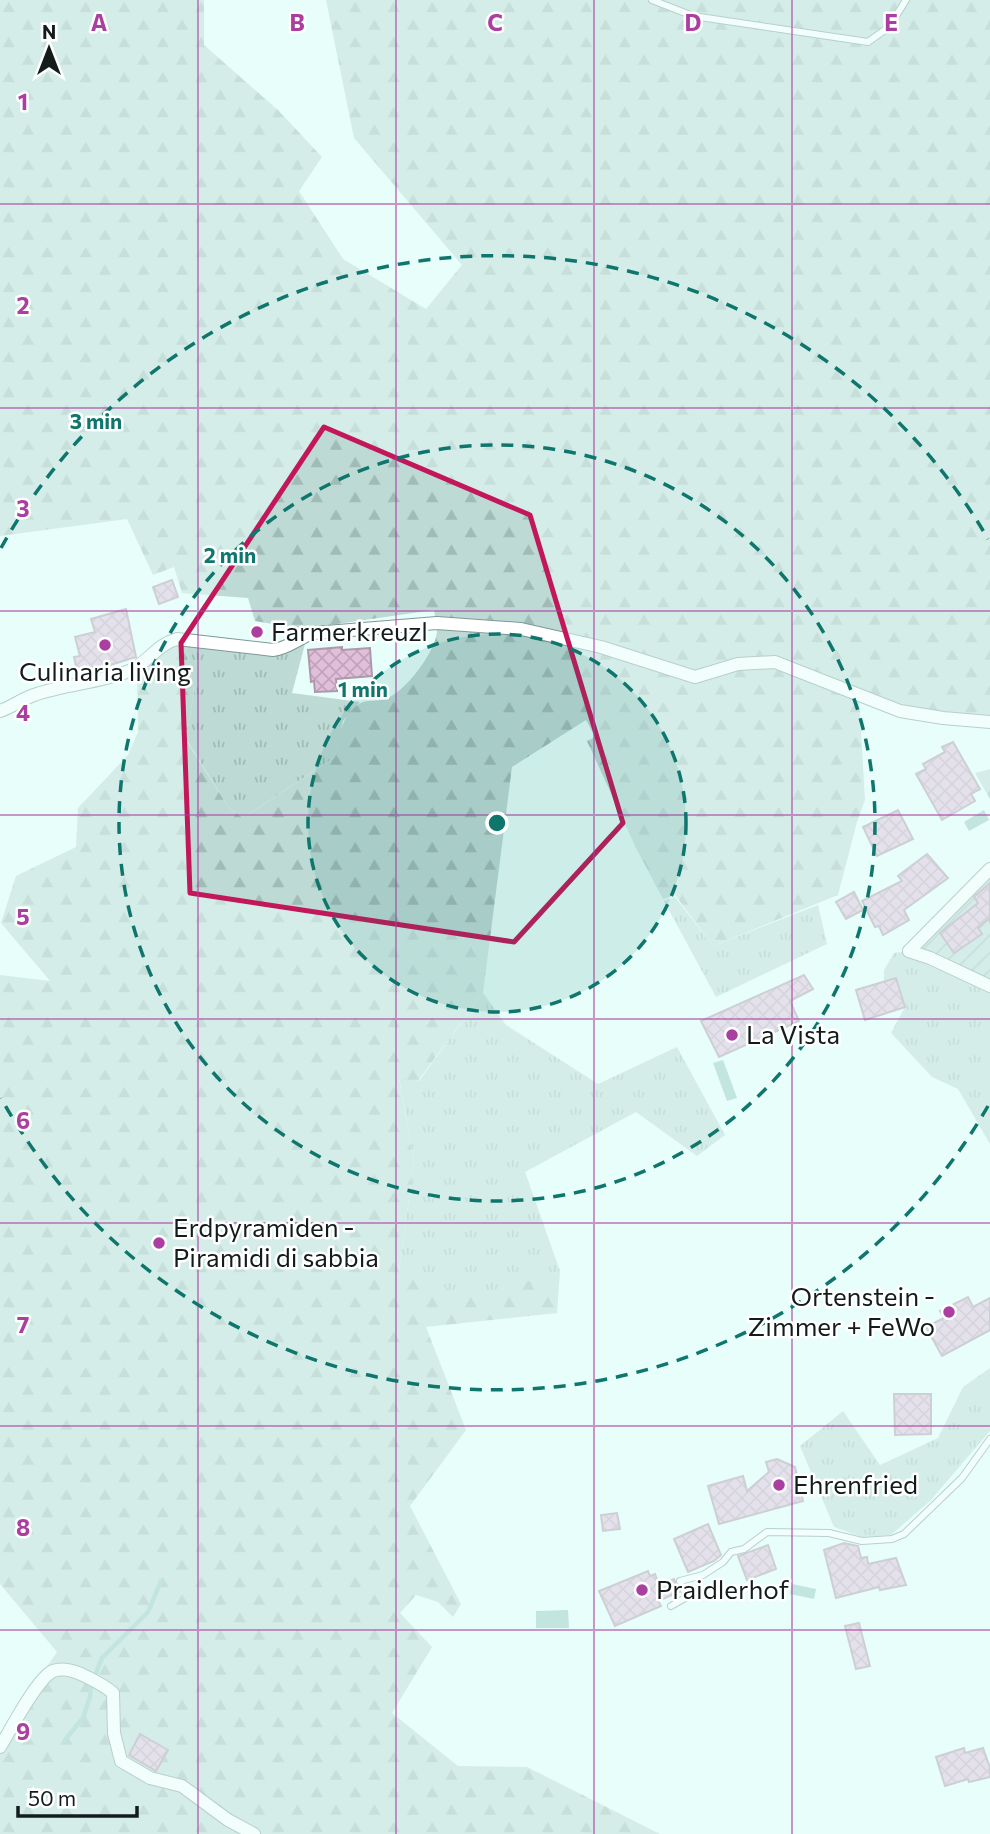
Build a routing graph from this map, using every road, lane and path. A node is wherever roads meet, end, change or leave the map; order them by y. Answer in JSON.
{"nodes":[{"id":1,"x":652,"y":0,"type":"edge"},
{"id":2,"x":906,"y":0,"type":"edge"},
{"id":3,"x":0,"y":711,"type":"edge"},
{"id":4,"x":990,"y":722,"type":"edge"},
{"id":5,"x":990,"y":869,"type":"edge"},
{"id":6,"x":990,"y":986,"type":"edge"},
{"id":7,"x":990,"y":1439,"type":"edge"},
{"id":8,"x":671,"y":1606,"type":"dead end"},
{"id":9,"x":0,"y":1747,"type":"edge"},
{"id":10,"x":254,"y":1834,"type":"edge"}],
"edges":[{"from":1,"to":2,"type":"lane"},
{"from":3,"to":4,"type":"street"},
{"from":5,"to":6,"type":"street"},
{"from":7,"to":8,"type":"lane"},
{"from":9,"to":10,"type":"street"}]}
